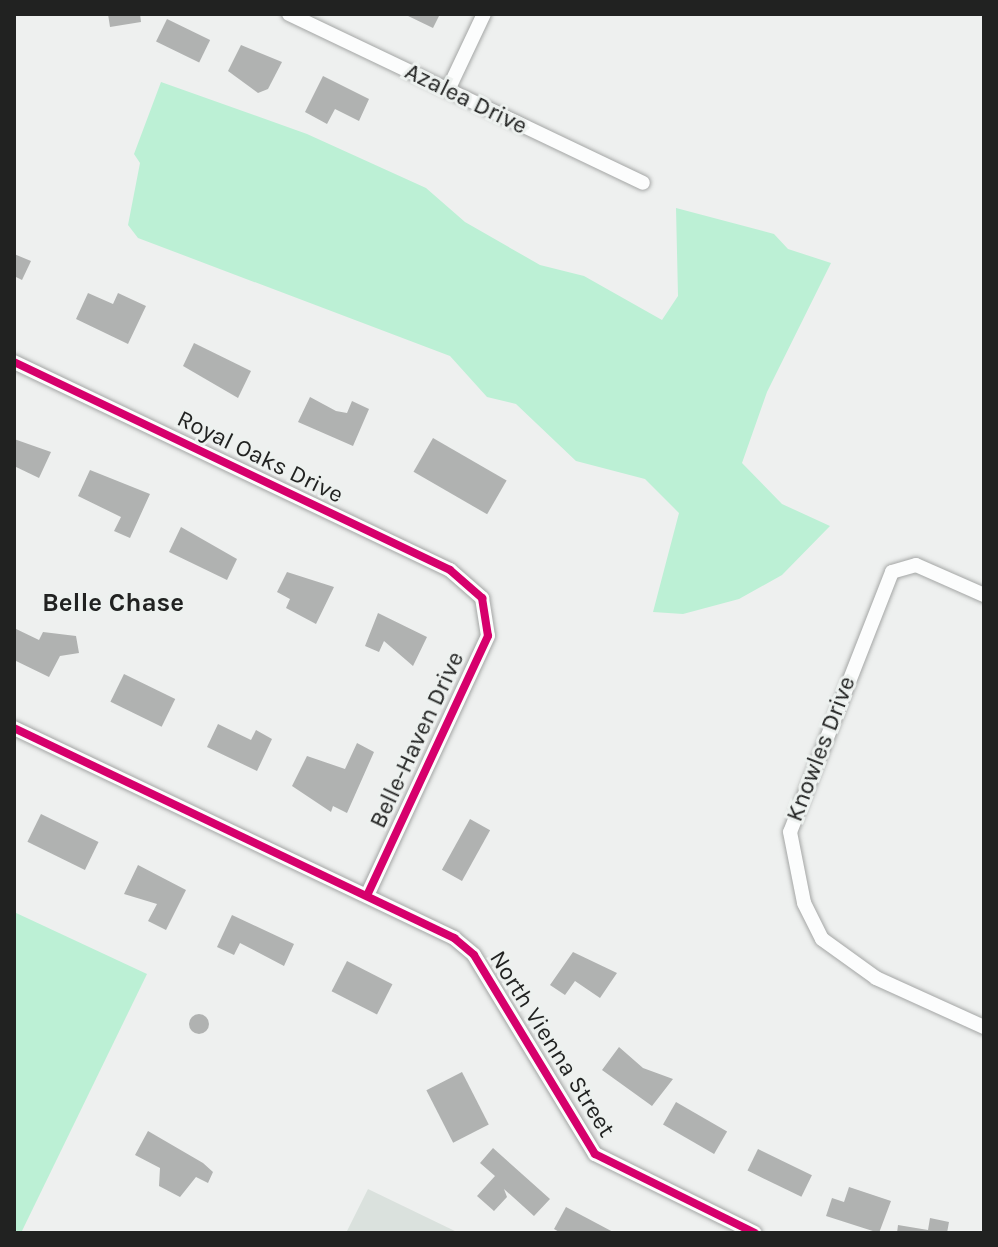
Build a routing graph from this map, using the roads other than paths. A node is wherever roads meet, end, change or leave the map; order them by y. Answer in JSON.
{"nodes":[{"id":1,"x":289,"y":14,"type":"edge"},
{"id":2,"x":484,"y":14,"type":"edge"},
{"id":3,"x":448,"y":90,"type":"junction"},
{"id":4,"x":643,"y":183,"type":"dead end"},
{"id":5,"x":14,"y":362,"type":"edge"},
{"id":6,"x":984,"y":595,"type":"edge"},
{"id":7,"x":482,"y":598,"type":"joint"},
{"id":8,"x":14,"y":728,"type":"edge"},
{"id":9,"x":367,"y":895,"type":"junction"},
{"id":10,"x":984,"y":1027,"type":"edge"},
{"id":11,"x":755,"y":1233,"type":"edge"}],
"edges":[{"from":1,"to":3,"type":"street","name":"Azalea Drive"},
{"from":2,"to":3,"type":"street"},
{"from":3,"to":4,"type":"street","name":"Azalea Drive"},
{"from":5,"to":7,"type":"street","name":"Royal Oaks Drive"},
{"from":6,"to":10,"type":"street","name":"Knowles Drive"},
{"from":7,"to":9,"type":"street","name":"Belle-Haven Drive"},
{"from":8,"to":9,"type":"street","name":"North Vienna Street"},
{"from":9,"to":11,"type":"street","name":"North Vienna Street"}]}
